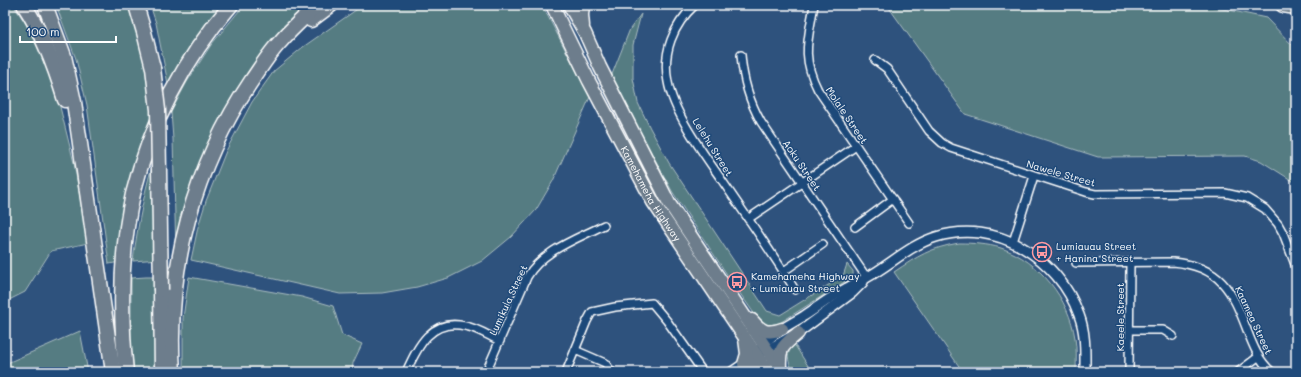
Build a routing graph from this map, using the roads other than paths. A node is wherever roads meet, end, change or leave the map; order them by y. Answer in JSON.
{"nodes":[{"id":1,"x":24,"y":5,"type":"edge"},
{"id":2,"x":45,"y":5,"type":"edge"},
{"id":3,"x":136,"y":5,"type":"edge"},
{"id":4,"x":231,"y":5,"type":"edge"},
{"id":5,"x":318,"y":5,"type":"edge"},
{"id":6,"x":331,"y":5,"type":"edge"},
{"id":7,"x":552,"y":5,"type":"edge"},
{"id":8,"x":562,"y":5,"type":"edge"},
{"id":9,"x":569,"y":5,"type":"edge"},
{"id":10,"x":583,"y":5,"type":"edge"},
{"id":11,"x":694,"y":5,"type":"edge"},
{"id":12,"x":814,"y":5,"type":"edge"},
{"id":13,"x":1283,"y":5,"type":"edge"},
{"id":14,"x":1296,"y":7,"type":"edge"},
{"id":15,"x":563,"y":27,"type":"junction"},
{"id":16,"x":585,"y":33,"type":"junction"},
{"id":17,"x":741,"y":55,"type":"dead end"},
{"id":18,"x":875,"y":60,"type":"dead end"},
{"id":19,"x":257,"y":73,"type":"junction"},
{"id":20,"x":77,"y":143,"type":"junction"},
{"id":21,"x":856,"y":146,"type":"junction"},
{"id":22,"x":1034,"y":176,"type":"junction"},
{"id":23,"x":802,"y":182,"type":"junction"},
{"id":24,"x":893,"y":199,"type":"junction"},
{"id":25,"x":748,"y":219,"type":"junction"},
{"id":26,"x":909,"y":222,"type":"dead end"},
{"id":27,"x":604,"y":225,"type":"dead end"},
{"id":28,"x":855,"y":227,"type":"dead end"},
{"id":29,"x":1013,"y":242,"type":"junction"},
{"id":30,"x":823,"y":244,"type":"dead end"},
{"id":31,"x":1076,"y":263,"type":"dead end"},
{"id":32,"x":1130,"y":263,"type":"junction"},
{"id":33,"x":1296,"y":267,"type":"edge"},
{"id":34,"x":784,"y":271,"type":"junction"},
{"id":35,"x":867,"y":278,"type":"junction"},
{"id":36,"x":168,"y":289,"type":"junction"},
{"id":37,"x":795,"y":290,"type":"dead end"},
{"id":38,"x":741,"y":311,"type":"junction"},
{"id":39,"x":782,"y":329,"type":"junction"},
{"id":40,"x":1130,"y":330,"type":"junction"},
{"id":41,"x":798,"y":332,"type":"junction"},
{"id":42,"x":1173,"y":336,"type":"dead end"},
{"id":43,"x":744,"y":338,"type":"junction"},
{"id":44,"x":500,"y":340,"type":"junction"},
{"id":45,"x":575,"y":350,"type":"junction"},
{"id":46,"x":762,"y":350,"type":"junction"},
{"id":47,"x":1258,"y":357,"type":"junction"},
{"id":48,"x":744,"y":364,"type":"junction"},
{"id":49,"x":611,"y":371,"type":"dead end"},
{"id":50,"x":781,"y":371,"type":"edge"},
{"id":51,"x":113,"y":372,"type":"edge"},
{"id":52,"x":126,"y":372,"type":"edge"},
{"id":53,"x":162,"y":372,"type":"edge"},
{"id":54,"x":173,"y":372,"type":"edge"},
{"id":55,"x":406,"y":372,"type":"edge"},
{"id":56,"x":486,"y":372,"type":"edge"},
{"id":57,"x":566,"y":372,"type":"edge"},
{"id":58,"x":703,"y":372,"type":"edge"},
{"id":59,"x":732,"y":372,"type":"edge"},
{"id":60,"x":763,"y":372,"type":"edge"},
{"id":61,"x":768,"y":372,"type":"edge"},
{"id":62,"x":1085,"y":372,"type":"edge"},
{"id":63,"x":1129,"y":372,"type":"edge"},
{"id":64,"x":1238,"y":372,"type":"edge"},
{"id":65,"x":1272,"y":372,"type":"edge"}],
"edges":[{"from":1,"to":20,"type":"highway"},
{"from":2,"to":20,"type":"highway"},
{"from":3,"to":36,"type":"highway","bridge":true},
{"from":4,"to":52,"type":"highway"},
{"from":5,"to":19,"type":"highway"},
{"from":6,"to":19,"type":"highway"},
{"from":7,"to":15,"type":"main road","name":"Kamehameha Highway"},
{"from":8,"to":15,"type":"main road"},
{"from":9,"to":16,"type":"main road","name":"Kamehameha Highway"},
{"from":10,"to":16,"type":"main road"},
{"from":11,"to":25,"type":"street","name":"Lelehu Street"},
{"from":12,"to":21,"type":"street","name":"Molale Street"},
{"from":13,"to":14,"type":"highway"},
{"from":15,"to":43,"type":"main road","name":"Kamehameha Highway"},
{"from":16,"to":38,"type":"main road","name":"Kamehameha Highway"},
{"from":17,"to":23,"type":"street","name":"Aoku Street"},
{"from":18,"to":22,"type":"street","name":"Nawele Street"},
{"from":19,"to":36,"type":"highway"},
{"from":20,"to":51,"type":"highway"},
{"from":21,"to":23,"type":"street"},
{"from":21,"to":24,"type":"street","name":"Molale Street"},
{"from":22,"to":29,"type":"street"},
{"from":22,"to":33,"type":"street","name":"Nawele Street"},
{"from":23,"to":25,"type":"street"},
{"from":23,"to":35,"type":"street","name":"Aoku Street"},
{"from":24,"to":26,"type":"street","name":"Molale Street"},
{"from":24,"to":28,"type":"street"},
{"from":25,"to":34,"type":"street","name":"Lelehu Street"},
{"from":27,"to":44,"type":"street","name":"Lumikula Street"},
{"from":29,"to":35,"type":"street"},
{"from":29,"to":62,"type":"street"},
{"from":30,"to":34,"type":"street"},
{"from":31,"to":32,"type":"street","name":"Kaamea Street"},
{"from":32,"to":40,"type":"street","name":"Kaeele Street"},
{"from":32,"to":47,"type":"street","name":"Kaamea Street"},
{"from":34,"to":37,"type":"street","name":"Lelehu Street"},
{"from":35,"to":39,"type":"street"},
{"from":35,"to":41,"type":"street"},
{"from":36,"to":53,"type":"highway"},
{"from":36,"to":54,"type":"highway"},
{"from":38,"to":39,"type":"main road"},
{"from":38,"to":46,"type":"main road","name":"Kamehameha Highway"},
{"from":39,"to":46,"type":"street"},
{"from":40,"to":42,"type":"street"},
{"from":40,"to":63,"type":"street","name":"Kaeele Street"},
{"from":41,"to":46,"type":"street"},
{"from":41,"to":50,"type":"main road"},
{"from":43,"to":46,"type":"main road","name":"Kamehameha Highway"},
{"from":43,"to":48,"type":"main road"},
{"from":44,"to":55,"type":"street"},
{"from":44,"to":56,"type":"street","name":"Lumikula Street"},
{"from":45,"to":49,"type":"street"},
{"from":45,"to":57,"type":"street"},
{"from":45,"to":58,"type":"street"},
{"from":46,"to":48,"type":"street"},
{"from":46,"to":50,"type":"main road","name":"Kamehameha Highway"},
{"from":46,"to":61,"type":"main road","name":"Kamehameha Highway"},
{"from":47,"to":64,"type":"street"},
{"from":47,"to":65,"type":"street","name":"Kaamea Street"},
{"from":48,"to":59,"type":"street"},
{"from":48,"to":60,"type":"main road"}]}
